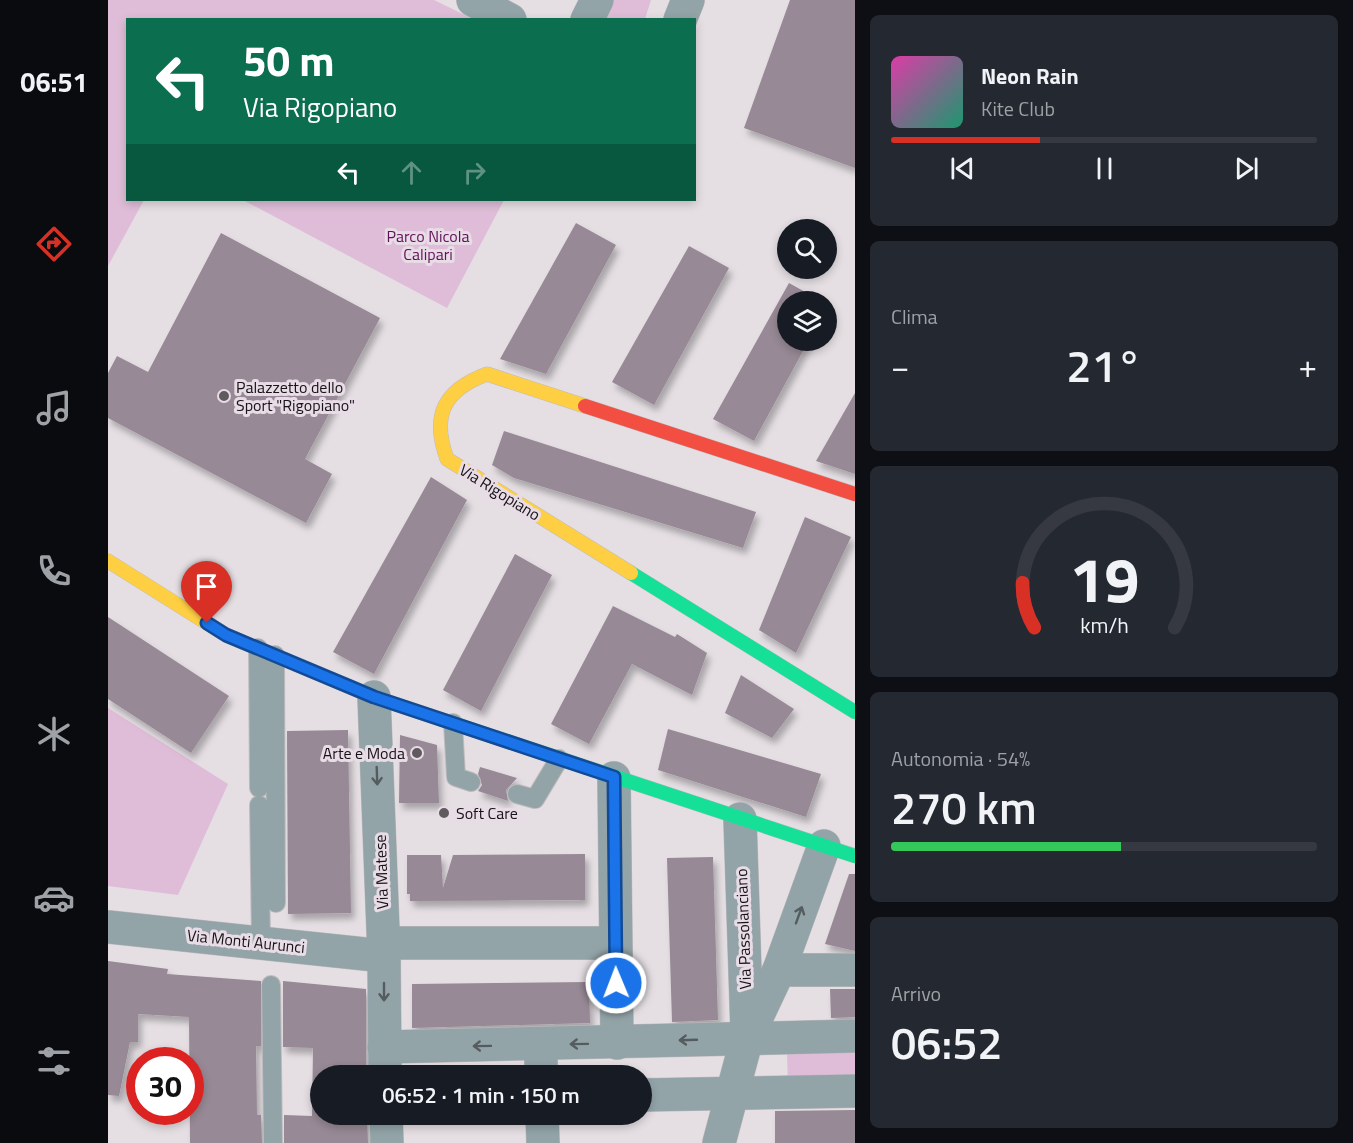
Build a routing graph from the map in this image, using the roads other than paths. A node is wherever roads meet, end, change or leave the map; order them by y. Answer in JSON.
{"nodes":[{"id":1,"x":473,"y":0,"type":"edge"},
{"id":2,"x":597,"y":0,"type":"edge"},
{"id":3,"x":688,"y":0,"type":"edge"},
{"id":4,"x":506,"y":18,"type":"edge"},
{"id":5,"x":589,"y":18,"type":"edge"},
{"id":6,"x":681,"y":18,"type":"edge"},
{"id":7,"x":855,"y":494,"type":"edge"},
{"id":8,"x":108,"y":561,"type":"edge"},
{"id":9,"x":258,"y":648,"type":"junction"},
{"id":10,"x":275,"y":655,"type":"junction"},
{"id":11,"x":374,"y":697,"type":"junction"},
{"id":12,"x":855,"y":712,"type":"edge"},
{"id":13,"x":453,"y":723,"type":"junction"},
{"id":14,"x":559,"y":759,"type":"junction"},
{"id":15,"x":614,"y":777,"type":"junction"},
{"id":16,"x":471,"y":782,"type":"dead end"},
{"id":17,"x":517,"y":794,"type":"dead end"},
{"id":18,"x":740,"y":819,"type":"junction"},
{"id":19,"x":824,"y":846,"type":"junction"},
{"id":20,"x":855,"y":856,"type":"edge"},
{"id":21,"x":276,"y":903,"type":"dead end"},
{"id":22,"x":108,"y":927,"type":"edge"},
{"id":23,"x":261,"y":943,"type":"junction"},
{"id":24,"x":615,"y":943,"type":"junction"},
{"id":25,"x":383,"y":950,"type":"junction"},
{"id":26,"x":779,"y":970,"type":"junction"},
{"id":27,"x":855,"y":970,"type":"edge"},
{"id":28,"x":271,"y":985,"type":"dead end"},
{"id":29,"x":855,"y":1036,"type":"edge"},
{"id":30,"x":747,"y":1038,"type":"junction"},
{"id":31,"x":617,"y":1043,"type":"junction"},
{"id":32,"x":541,"y":1060,"type":"edge"},
{"id":33,"x":385,"y":1061,"type":"edge"},
{"id":34,"x":855,"y":1091,"type":"edge"},
{"id":35,"x":730,"y":1093,"type":"junction"},
{"id":36,"x":652,"y":1095,"type":"edge"},
{"id":37,"x":386,"y":1125,"type":"edge"},
{"id":38,"x":542,"y":1125,"type":"edge"},
{"id":39,"x":273,"y":1143,"type":"edge"},
{"id":40,"x":387,"y":1143,"type":"edge"},
{"id":41,"x":543,"y":1143,"type":"edge"},
{"id":42,"x":719,"y":1143,"type":"edge"}],
"edges":[{"from":1,"to":4,"type":"street"},
{"from":2,"to":5,"type":"street"},
{"from":3,"to":6,"type":"street"},
{"from":7,"to":12,"type":"street","name":"Via Rigopiano"},
{"from":8,"to":9,"type":"street"},
{"from":9,"to":10,"type":"street"},
{"from":9,"to":23,"type":"lane"},
{"from":10,"to":11,"type":"street"},
{"from":10,"to":21,"type":"lane"},
{"from":11,"to":13,"type":"street"},
{"from":11,"to":25,"type":"street","name":"Via Matese","one_way":true},
{"from":13,"to":14,"type":"street"},
{"from":13,"to":16,"type":"lane"},
{"from":14,"to":15,"type":"street"},
{"from":14,"to":17,"type":"lane"},
{"from":15,"to":18,"type":"street"},
{"from":15,"to":24,"type":"street"},
{"from":18,"to":19,"type":"street"},
{"from":18,"to":30,"type":"street","name":"Via Passolanciano"},
{"from":19,"to":20,"type":"street"},
{"from":26,"to":19,"type":"street","name":"Via Passolanciano","one_way":true},
{"from":22,"to":23,"type":"street","name":"Via Monti Aurunci"},
{"from":23,"to":25,"type":"street","name":"Via Monti Aurunci"},
{"from":24,"to":25,"type":"street","name":"Via Monti Aurunci"},
{"from":24,"to":31,"type":"street"},
{"from":25,"to":33,"type":"street","name":"Via Matese","one_way":true},
{"from":26,"to":27,"type":"street"},
{"from":26,"to":30,"type":"street","name":"Via Passolanciano"},
{"from":28,"to":39,"type":"lane"},
{"from":29,"to":30,"type":"street"},
{"from":30,"to":31,"type":"street","name":"Via Matese","one_way":true},
{"from":30,"to":35,"type":"street","name":"Via Passolanciano"},
{"from":31,"to":32,"type":"street","name":"Via Matese","one_way":true},
{"from":32,"to":33,"type":"street","name":"Via Matese","one_way":true},
{"from":34,"to":35,"type":"street"},
{"from":35,"to":36,"type":"street"},
{"from":35,"to":42,"type":"street","name":"Via Passolanciano"},
{"from":37,"to":40,"type":"street"},
{"from":38,"to":41,"type":"street"}]}
